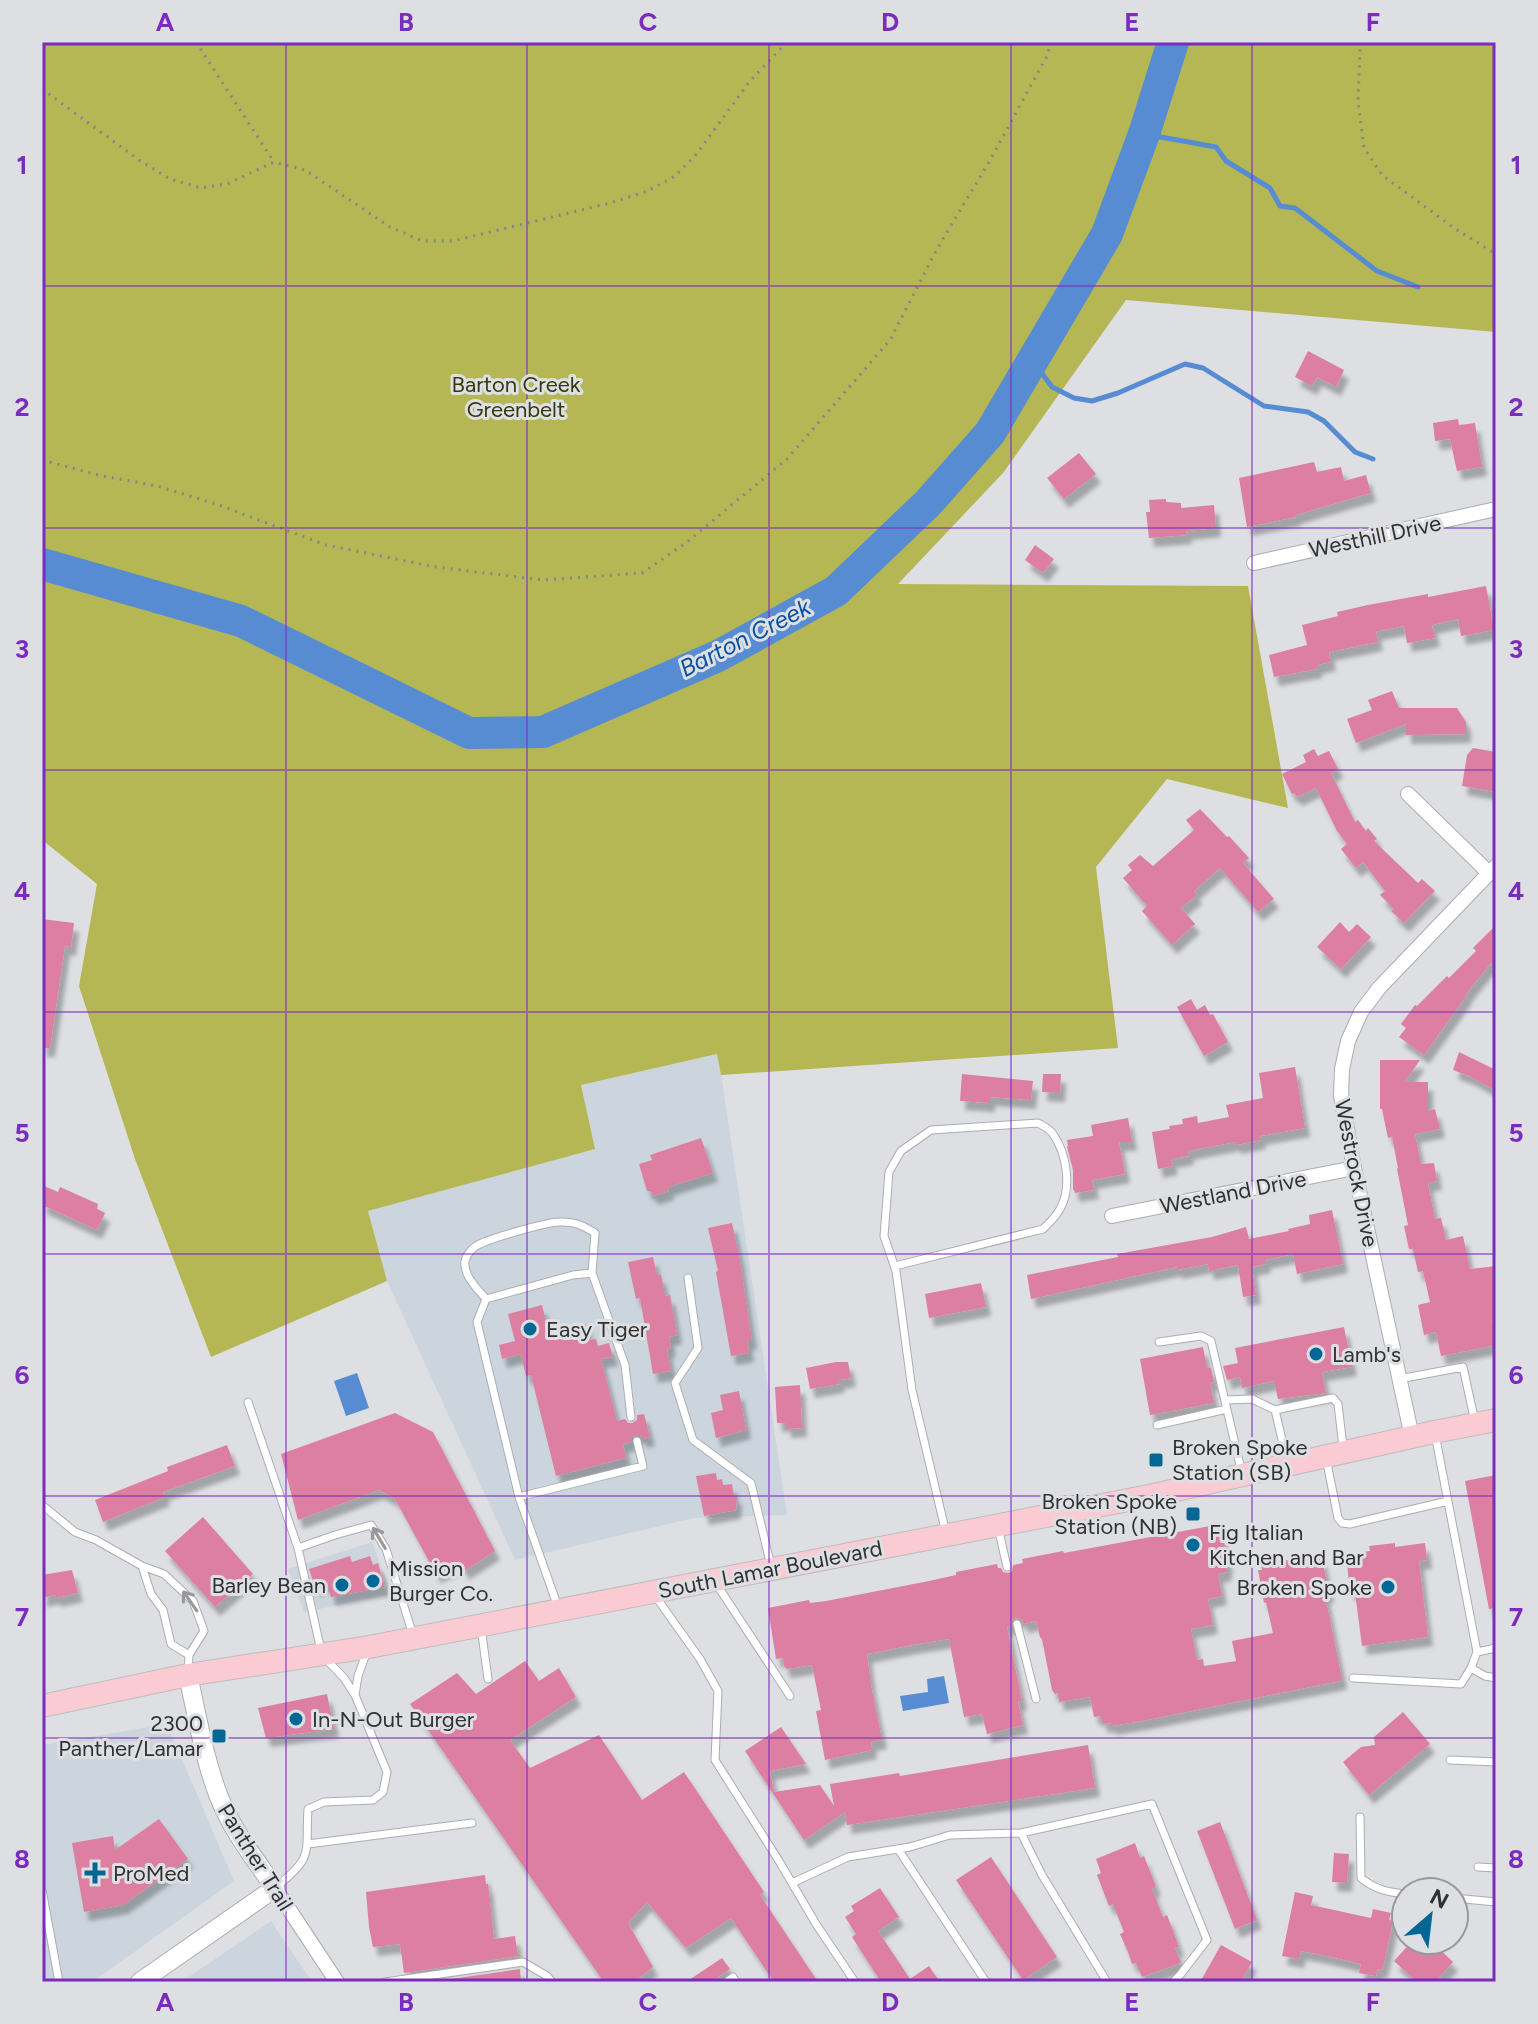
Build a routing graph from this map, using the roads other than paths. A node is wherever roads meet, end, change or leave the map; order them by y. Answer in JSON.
{"nodes":[{"id":1,"x":1496,"y":509,"type":"edge"},
{"id":2,"x":1254,"y":563,"type":"dead end"},
{"id":3,"x":1408,"y":794,"type":"dead end"},
{"id":4,"x":1493,"y":869,"type":"edge"},
{"id":5,"x":1354,"y":1168,"type":"junction"},
{"id":6,"x":1112,"y":1216,"type":"dead end"},
{"id":7,"x":895,"y":1266,"type":"junction"},
{"id":8,"x":592,"y":1273,"type":"junction"},
{"id":9,"x":688,"y":1278,"type":"dead end"},
{"id":10,"x":486,"y":1299,"type":"junction"},
{"id":11,"x":1159,"y":1342,"type":"dead end"},
{"id":12,"x":1399,"y":1379,"type":"junction"},
{"id":13,"x":248,"y":1402,"type":"dead end"},
{"id":14,"x":1226,"y":1405,"type":"junction"},
{"id":15,"x":1275,"y":1410,"type":"junction"},
{"id":16,"x":631,"y":1417,"type":"dead end"},
{"id":17,"x":1486,"y":1422,"type":"edge"},
{"id":18,"x":1157,"y":1425,"type":"dead end"},
{"id":19,"x":1434,"y":1432,"type":"junction"},
{"id":20,"x":1412,"y":1437,"type":"junction"},
{"id":21,"x":637,"y":1441,"type":"dead end"},
{"id":22,"x":1335,"y":1454,"type":"junction"},
{"id":23,"x":1288,"y":1464,"type":"junction"},
{"id":24,"x":1242,"y":1475,"type":"junction"},
{"id":25,"x":519,"y":1497,"type":"junction"},
{"id":26,"x":1448,"y":1501,"type":"junction"},
{"id":27,"x":42,"y":1505,"type":"edge"},
{"id":28,"x":997,"y":1525,"type":"junction"},
{"id":29,"x":946,"y":1535,"type":"junction"},
{"id":30,"x":298,"y":1548,"type":"junction"},
{"id":31,"x":142,"y":1566,"type":"junction"},
{"id":32,"x":1007,"y":1567,"type":"dead end"},
{"id":33,"x":772,"y":1568,"type":"junction"},
{"id":34,"x":714,"y":1580,"type":"junction"},
{"id":35,"x":652,"y":1592,"type":"junction"},
{"id":36,"x":559,"y":1609,"type":"junction"},
{"id":37,"x":480,"y":1624,"type":"junction"},
{"id":38,"x":1017,"y":1624,"type":"dead end"},
{"id":39,"x":413,"y":1638,"type":"junction"},
{"id":40,"x":369,"y":1647,"type":"junction"},
{"id":41,"x":1496,"y":1648,"type":"edge"},
{"id":42,"x":1477,"y":1652,"type":"junction"},
{"id":43,"x":322,"y":1655,"type":"junction"},
{"id":44,"x":189,"y":1665,"type":"junction"},
{"id":45,"x":1471,"y":1668,"type":"junction"},
{"id":46,"x":1353,"y":1678,"type":"dead end"},
{"id":47,"x":1496,"y":1678,"type":"edge"},
{"id":48,"x":488,"y":1679,"type":"dead end"},
{"id":49,"x":355,"y":1695,"type":"junction"},
{"id":50,"x":790,"y":1696,"type":"dead end"},
{"id":51,"x":1036,"y":1699,"type":"dead end"},
{"id":52,"x":42,"y":1706,"type":"edge"},
{"id":53,"x":1450,"y":1760,"type":"dead end"},
{"id":54,"x":1496,"y":1762,"type":"edge"},
{"id":55,"x":1360,"y":1817,"type":"dead end"},
{"id":56,"x":472,"y":1823,"type":"dead end"},
{"id":57,"x":1021,"y":1833,"type":"junction"},
{"id":58,"x":308,"y":1844,"type":"junction"},
{"id":59,"x":898,"y":1849,"type":"junction"},
{"id":60,"x":1478,"y":1867,"type":"dead end"},
{"id":61,"x":1496,"y":1868,"type":"edge"},
{"id":62,"x":792,"y":1883,"type":"junction"},
{"id":63,"x":275,"y":1888,"type":"junction"},
{"id":64,"x":42,"y":1890,"type":"edge"},
{"id":65,"x":1390,"y":1893,"type":"edge"},
{"id":66,"x":1470,"y":1900,"type":"edge"},
{"id":67,"x":1496,"y":1902,"type":"edge"},
{"id":68,"x":51,"y":1944,"type":"junction"},
{"id":69,"x":42,"y":1946,"type":"edge"},
{"id":70,"x":59,"y":1982,"type":"edge"},
{"id":71,"x":140,"y":1982,"type":"edge"},
{"id":72,"x":337,"y":1982,"type":"edge"},
{"id":73,"x":385,"y":1982,"type":"edge"},
{"id":74,"x":552,"y":1982,"type":"edge"},
{"id":75,"x":726,"y":1982,"type":"edge"},
{"id":76,"x":736,"y":1982,"type":"edge"},
{"id":77,"x":855,"y":1982,"type":"edge"},
{"id":78,"x":986,"y":1982,"type":"edge"},
{"id":79,"x":1107,"y":1982,"type":"edge"},
{"id":80,"x":1173,"y":1982,"type":"edge"}],
"edges":[{"from":1,"to":2,"type":"street","name":"Westhill Drive"},
{"from":3,"to":4,"type":"street"},
{"from":4,"to":5,"type":"street","name":"Westrock Drive"},
{"from":5,"to":6,"type":"street","name":"Westland Drive"},
{"from":5,"to":12,"type":"street","name":"Westrock Drive"},
{"from":7,"to":7,"type":"lane"},
{"from":7,"to":29,"type":"lane"},
{"from":8,"to":10,"type":"lane"},
{"from":8,"to":10,"type":"lane"},
{"from":8,"to":16,"type":"lane"},
{"from":9,"to":33,"type":"lane"},
{"from":10,"to":25,"type":"lane"},
{"from":11,"to":14,"type":"lane"},
{"from":12,"to":17,"type":"lane"},
{"from":12,"to":20,"type":"street","name":"Westrock Drive"},
{"from":13,"to":30,"type":"lane"},
{"from":14,"to":15,"type":"lane"},
{"from":14,"to":18,"type":"lane"},
{"from":14,"to":24,"type":"lane"},
{"from":15,"to":22,"type":"lane"},
{"from":15,"to":23,"type":"lane"},
{"from":17,"to":19,"type":"main road","name":"South Lamar Boulevard"},
{"from":19,"to":20,"type":"main road","name":"South Lamar Boulevard"},
{"from":19,"to":26,"type":"lane"},
{"from":20,"to":22,"type":"main road","name":"South Lamar Boulevard"},
{"from":21,"to":25,"type":"lane"},
{"from":22,"to":23,"type":"main road","name":"South Lamar Boulevard"},
{"from":22,"to":26,"type":"lane"},
{"from":23,"to":24,"type":"main road","name":"South Lamar Boulevard"},
{"from":24,"to":28,"type":"main road","name":"South Lamar Boulevard"},
{"from":25,"to":36,"type":"lane"},
{"from":26,"to":42,"type":"lane"},
{"from":27,"to":31,"type":"lane"},
{"from":28,"to":29,"type":"main road","name":"South Lamar Boulevard"},
{"from":28,"to":32,"type":"lane"},
{"from":29,"to":33,"type":"main road","name":"South Lamar Boulevard"},
{"from":39,"to":30,"type":"lane","one_way":true},
{"from":30,"to":43,"type":"lane"},
{"from":31,"to":44,"type":"lane"},
{"from":44,"to":31,"type":"lane","one_way":true},
{"from":33,"to":34,"type":"main road","name":"South Lamar Boulevard"},
{"from":34,"to":35,"type":"main road","name":"South Lamar Boulevard"},
{"from":34,"to":50,"type":"lane"},
{"from":35,"to":36,"type":"main road","name":"South Lamar Boulevard"},
{"from":35,"to":62,"type":"lane"},
{"from":36,"to":37,"type":"main road","name":"South Lamar Boulevard"},
{"from":37,"to":39,"type":"main road","name":"South Lamar Boulevard"},
{"from":37,"to":48,"type":"lane"},
{"from":38,"to":51,"type":"lane"},
{"from":39,"to":40,"type":"main road","name":"South Lamar Boulevard"},
{"from":40,"to":43,"type":"main road","name":"South Lamar Boulevard"},
{"from":40,"to":49,"type":"lane"},
{"from":41,"to":42,"type":"lane"},
{"from":42,"to":45,"type":"lane"},
{"from":43,"to":44,"type":"main road","name":"South Lamar Boulevard"},
{"from":43,"to":49,"type":"lane"},
{"from":44,"to":52,"type":"main road","name":"South Lamar Boulevard"},
{"from":44,"to":63,"type":"street","name":"Panther Trail"},
{"from":45,"to":46,"type":"lane"},
{"from":45,"to":47,"type":"lane"},
{"from":49,"to":58,"type":"lane"},
{"from":53,"to":54,"type":"lane"},
{"from":55,"to":65,"type":"lane"},
{"from":56,"to":58,"type":"lane"},
{"from":57,"to":59,"type":"lane"},
{"from":57,"to":79,"type":"lane"},
{"from":57,"to":80,"type":"lane"},
{"from":58,"to":63,"type":"lane"},
{"from":59,"to":62,"type":"lane"},
{"from":59,"to":78,"type":"lane"},
{"from":60,"to":61,"type":"lane"},
{"from":62,"to":77,"type":"lane"},
{"from":63,"to":71,"type":"street"},
{"from":63,"to":72,"type":"street","name":"Panther Trail"},
{"from":64,"to":68,"type":"lane"},
{"from":66,"to":67,"type":"lane"},
{"from":68,"to":69,"type":"lane"},
{"from":68,"to":70,"type":"lane"},
{"from":73,"to":74,"type":"lane"},
{"from":75,"to":76,"type":"lane"}]}
